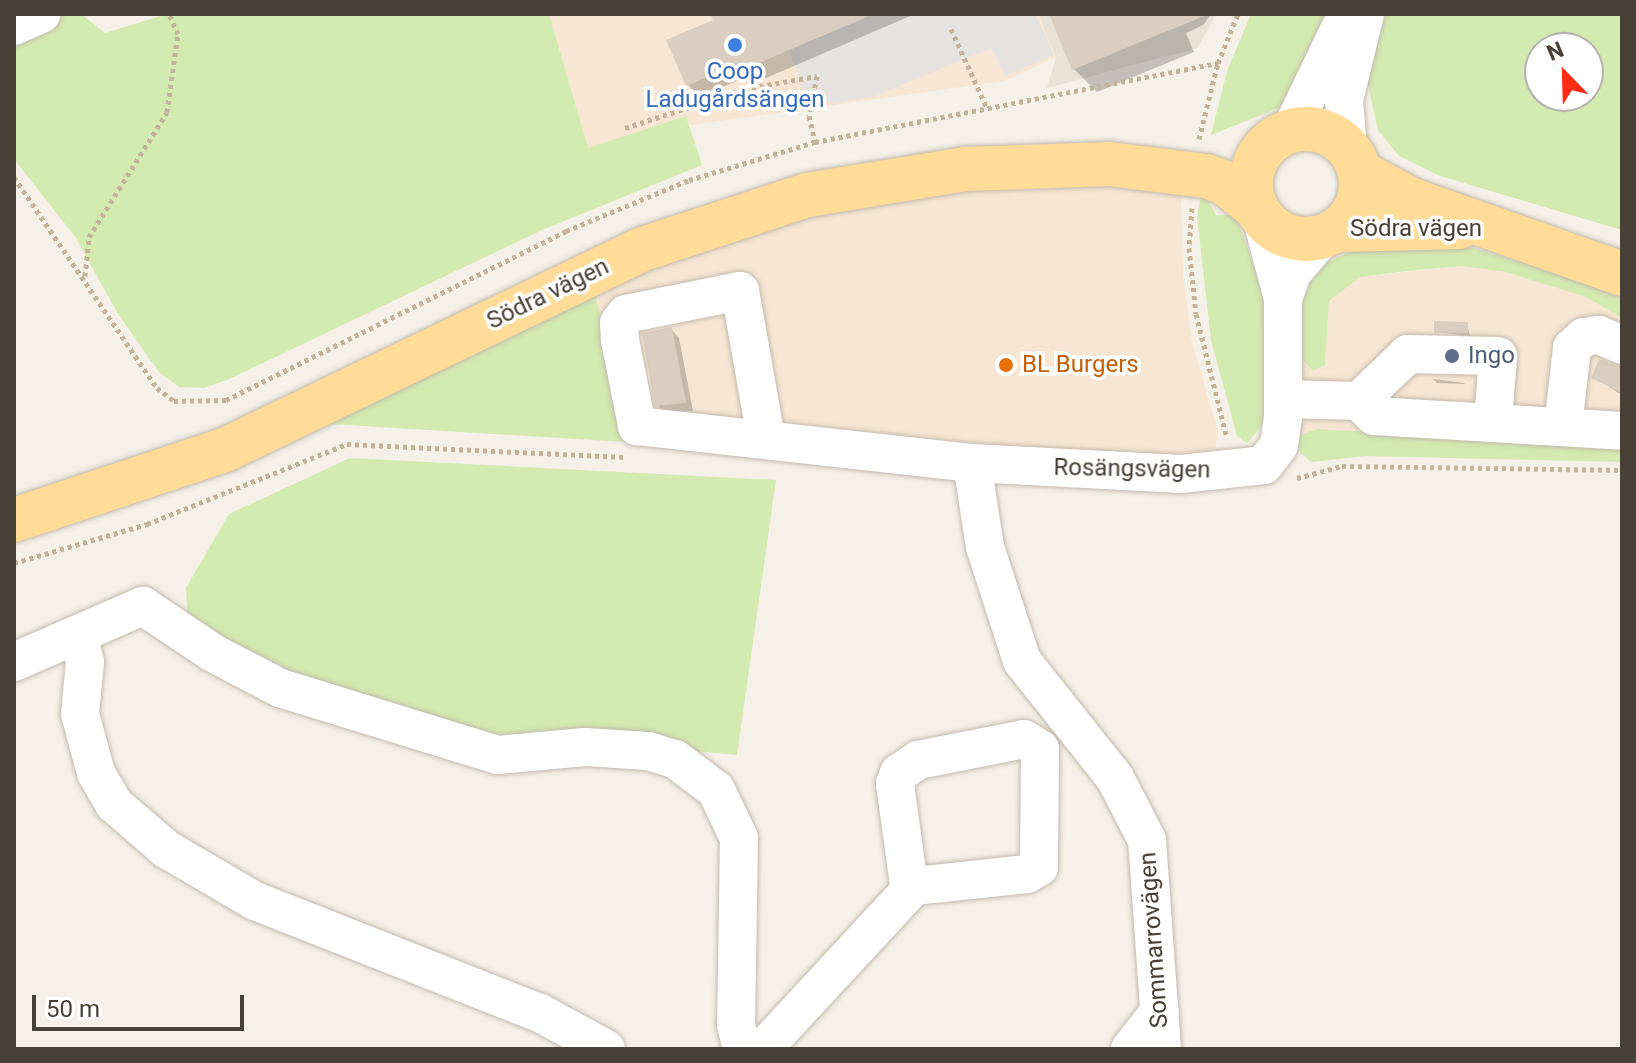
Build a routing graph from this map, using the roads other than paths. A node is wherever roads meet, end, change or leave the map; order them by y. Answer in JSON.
{"nodes":[{"id":1,"x":41,"y":14,"type":"edge"},
{"id":2,"x":1346,"y":14,"type":"edge"},
{"id":3,"x":1365,"y":14,"type":"edge"},
{"id":4,"x":14,"y":26,"type":"edge"},
{"id":5,"x":1278,"y":140,"type":"junction"},
{"id":6,"x":1354,"y":161,"type":"junction"},
{"id":7,"x":1109,"y":164,"type":"junction"},
{"id":8,"x":1259,"y":212,"type":"junction"},
{"id":9,"x":1495,"y":228,"type":"junction"},
{"id":10,"x":1330,"y":233,"type":"junction"},
{"id":11,"x":1622,"y":274,"type":"edge"},
{"id":12,"x":1283,"y":299,"type":"junction"},
{"id":13,"x":1622,"y":345,"type":"edge"},
{"id":14,"x":1283,"y":399,"type":"junction"},
{"id":15,"x":1359,"y":401,"type":"junction"},
{"id":16,"x":1493,"y":423,"type":"junction"},
{"id":17,"x":1563,"y":427,"type":"junction"},
{"id":18,"x":1622,"y":431,"type":"edge"},
{"id":19,"x":766,"y":438,"type":"junction"},
{"id":20,"x":972,"y":472,"type":"junction"},
{"id":21,"x":14,"y":520,"type":"edge"},
{"id":22,"x":79,"y":636,"type":"junction"},
{"id":23,"x":14,"y":662,"type":"edge"},
{"id":24,"x":1034,"y":682,"type":"junction"},
{"id":25,"x":1024,"y":739,"type":"junction"},
{"id":26,"x":914,"y":886,"type":"junction"},
{"id":27,"x":1160,"y":1011,"type":"junction"},
{"id":28,"x":606,"y":1049,"type":"edge"},
{"id":29,"x":742,"y":1049,"type":"edge"},
{"id":30,"x":763,"y":1049,"type":"edge"},
{"id":31,"x":1130,"y":1049,"type":"edge"},
{"id":32,"x":1162,"y":1049,"type":"edge"}],
"edges":[{"from":1,"to":4,"type":"street"},
{"from":2,"to":5,"type":"street"},
{"from":3,"to":6,"type":"street"},
{"from":5,"to":6,"type":"main road"},
{"from":5,"to":7,"type":"main road","name":"Södra vägen"},
{"from":5,"to":8,"type":"main road"},
{"from":6,"to":9,"type":"main road","name":"Södra vägen"},
{"from":6,"to":10,"type":"main road"},
{"from":7,"to":8,"type":"main road","name":"Södra vägen"},
{"from":7,"to":21,"type":"main road","name":"Södra vägen"},
{"from":8,"to":10,"type":"main road"},
{"from":8,"to":12,"type":"street","name":"Rosängsvägen"},
{"from":9,"to":10,"type":"main road","name":"Södra vägen"},
{"from":9,"to":11,"type":"main road","name":"Södra vägen"},
{"from":10,"to":12,"type":"street","name":"Rosängsvägen"},
{"from":12,"to":14,"type":"street","name":"Rosängsvägen"},
{"from":13,"to":17,"type":"street"},
{"from":14,"to":15,"type":"street"},
{"from":14,"to":20,"type":"street","name":"Rosängsvägen"},
{"from":15,"to":16,"type":"street"},
{"from":15,"to":16,"type":"street"},
{"from":16,"to":17,"type":"street"},
{"from":17,"to":18,"type":"street"},
{"from":19,"to":19,"type":"street"},
{"from":19,"to":20,"type":"street"},
{"from":20,"to":24,"type":"street","name":"Sommarrovägen"},
{"from":22,"to":23,"type":"street"},
{"from":22,"to":28,"type":"street"},
{"from":22,"to":29,"type":"street"},
{"from":24,"to":25,"type":"street"},
{"from":24,"to":27,"type":"street","name":"Sommarrovägen"},
{"from":25,"to":26,"type":"street"},
{"from":25,"to":26,"type":"street"},
{"from":26,"to":30,"type":"street"},
{"from":27,"to":31,"type":"street"},
{"from":27,"to":32,"type":"street","name":"Sommarrovägen"}]}
